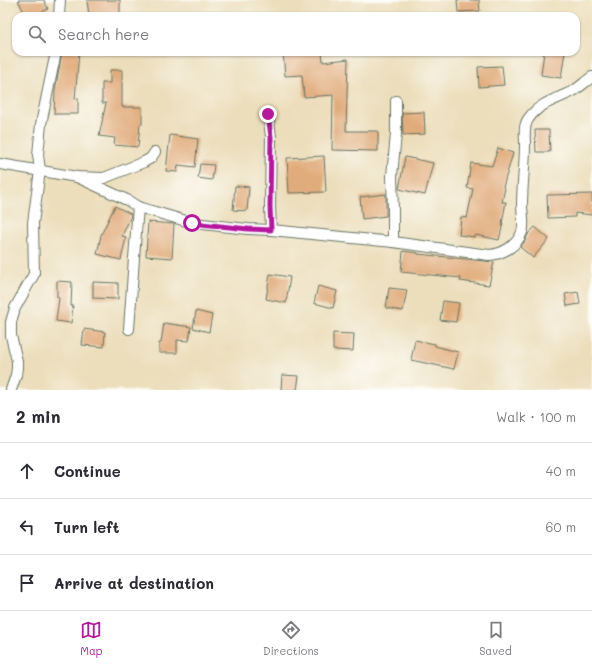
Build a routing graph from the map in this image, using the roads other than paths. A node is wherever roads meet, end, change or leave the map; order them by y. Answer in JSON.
{"nodes":[{"id":1,"x":60,"y":0,"type":"edge"},
{"id":2,"x":59,"y":12,"type":"edge"},
{"id":3,"x":55,"y":56,"type":"edge"},
{"id":4,"x":592,"y":77,"type":"edge"},
{"id":5,"x":396,"y":100,"type":"dead end"},
{"id":6,"x":268,"y":114,"type":"dead end"},
{"id":7,"x":155,"y":152,"type":"dead end"},
{"id":8,"x":0,"y":164,"type":"edge"},
{"id":9,"x":40,"y":170,"type":"junction"},
{"id":10,"x":76,"y":177,"type":"junction"},
{"id":11,"x":138,"y":207,"type":"junction"},
{"id":12,"x":271,"y":230,"type":"junction"},
{"id":13,"x":393,"y":242,"type":"junction"},
{"id":14,"x":130,"y":329,"type":"dead end"},
{"id":15,"x":11,"y":390,"type":"edge"}],
"edges":[{"from":1,"to":2,"type":"street"},
{"from":3,"to":9,"type":"street"},
{"from":4,"to":13,"type":"street"},
{"from":5,"to":13,"type":"street"},
{"from":6,"to":12,"type":"street"},
{"from":7,"to":10,"type":"street"},
{"from":8,"to":9,"type":"street"},
{"from":9,"to":10,"type":"street"},
{"from":9,"to":15,"type":"street"},
{"from":10,"to":11,"type":"street"},
{"from":11,"to":12,"type":"street"},
{"from":11,"to":14,"type":"street"},
{"from":12,"to":13,"type":"street"}]}
